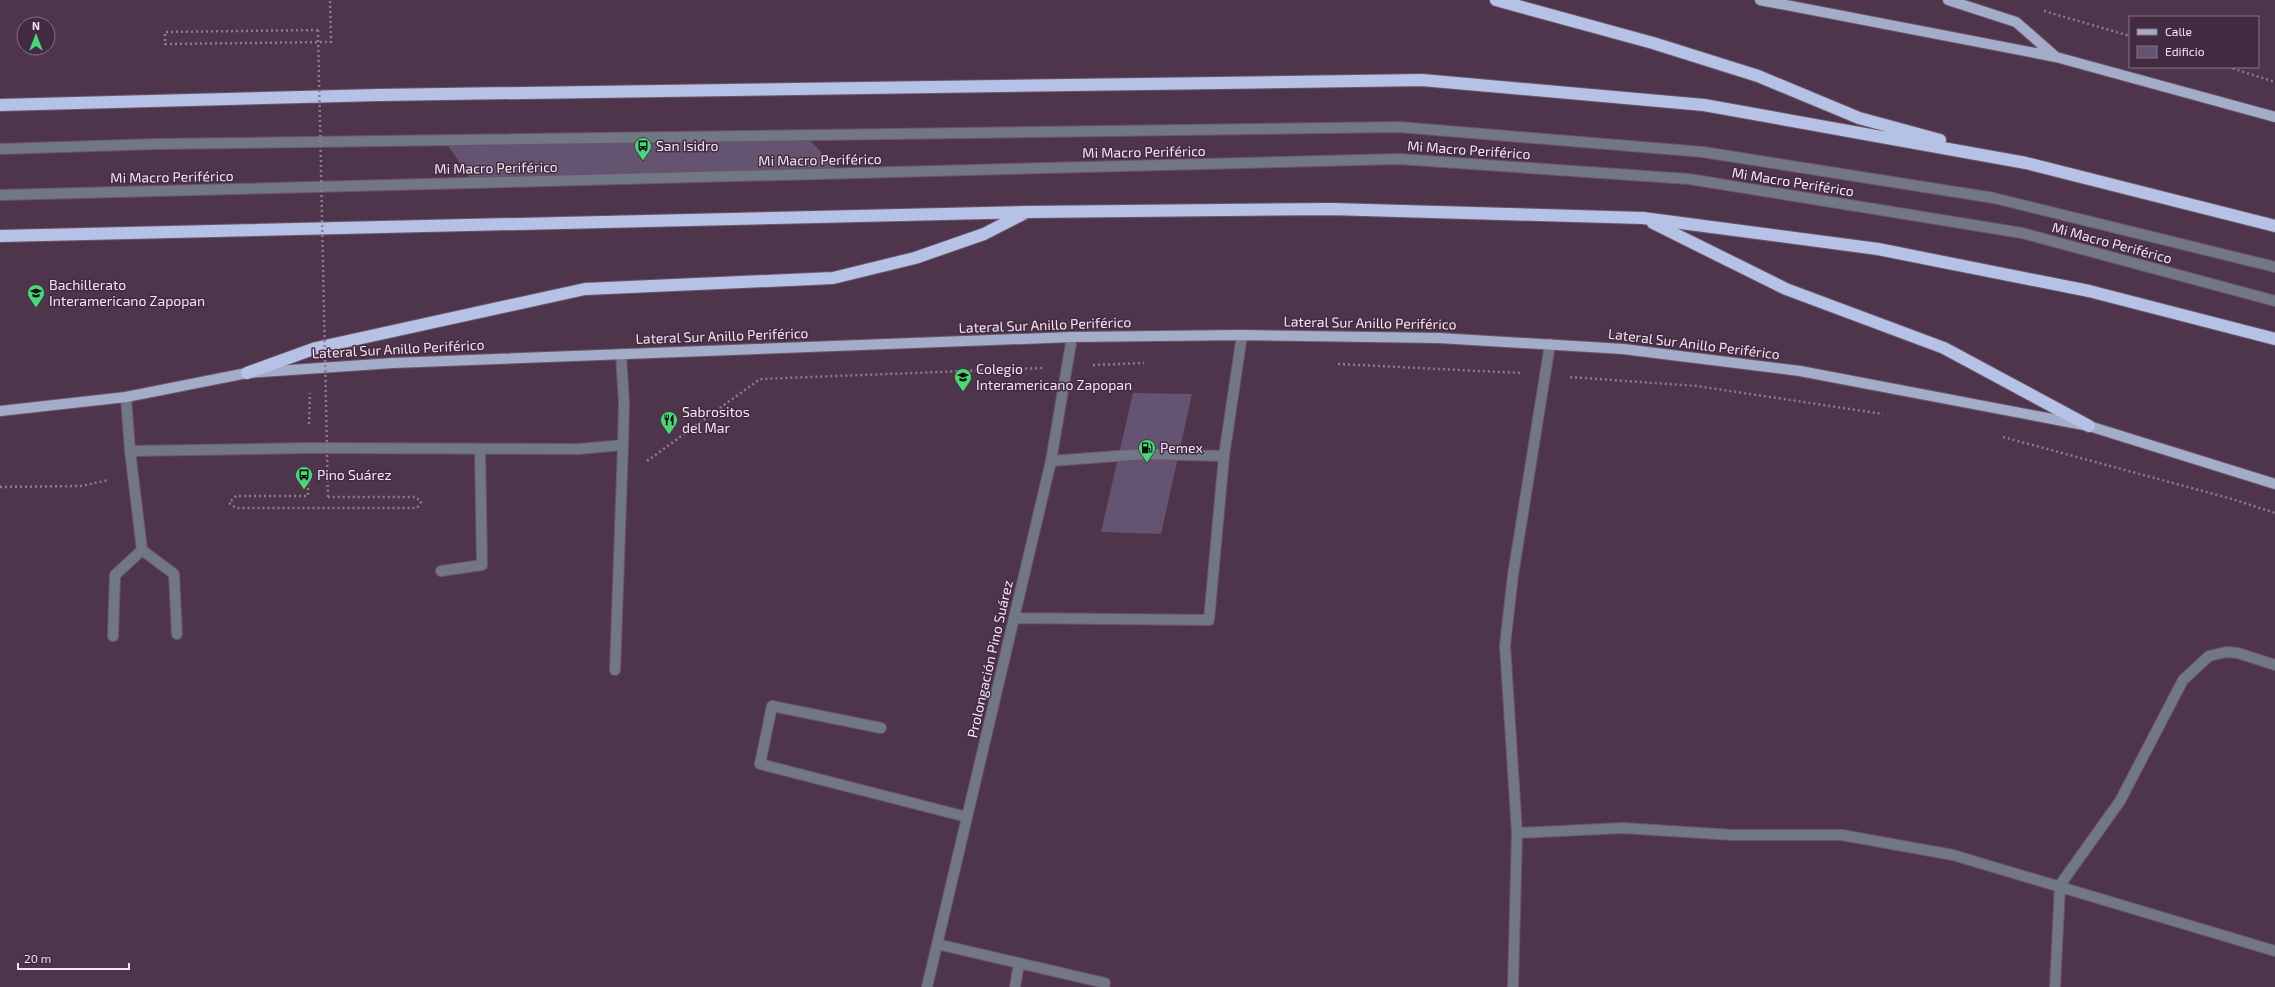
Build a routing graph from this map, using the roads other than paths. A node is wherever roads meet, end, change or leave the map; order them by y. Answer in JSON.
{"nodes":[{"id":1,"x":1496,"y":0,"type":"edge"},
{"id":2,"x":1760,"y":0,"type":"edge"},
{"id":3,"x":1948,"y":0,"type":"edge"},
{"id":4,"x":2056,"y":56,"type":"junction"},
{"id":5,"x":0,"y":105,"type":"edge"},
{"id":6,"x":2275,"y":117,"type":"edge"},
{"id":7,"x":0,"y":149,"type":"edge"},
{"id":8,"x":2026,"y":163,"type":"junction"},
{"id":9,"x":0,"y":195,"type":"edge"},
{"id":10,"x":1028,"y":212,"type":"junction"},
{"id":11,"x":1643,"y":218,"type":"junction"},
{"id":12,"x":2275,"y":226,"type":"edge"},
{"id":13,"x":0,"y":236,"type":"edge"},
{"id":14,"x":2275,"y":267,"type":"edge"},
{"id":15,"x":2275,"y":301,"type":"edge"},
{"id":16,"x":1242,"y":335,"type":"junction"},
{"id":17,"x":1072,"y":336,"type":"junction"},
{"id":18,"x":2275,"y":339,"type":"edge"},
{"id":19,"x":1550,"y":344,"type":"junction"},
{"id":20,"x":621,"y":354,"type":"junction"},
{"id":21,"x":247,"y":373,"type":"junction"},
{"id":22,"x":126,"y":397,"type":"junction"},
{"id":23,"x":0,"y":411,"type":"edge"},
{"id":24,"x":2088,"y":426,"type":"junction"},
{"id":25,"x":623,"y":445,"type":"junction"},
{"id":26,"x":480,"y":449,"type":"junction"},
{"id":27,"x":130,"y":451,"type":"junction"},
{"id":28,"x":1224,"y":456,"type":"junction"},
{"id":29,"x":1051,"y":460,"type":"junction"},
{"id":30,"x":2275,"y":478,"type":"edge"},
{"id":31,"x":2262,"y":480,"type":"junction"},
{"id":32,"x":2275,"y":484,"type":"edge"},
{"id":33,"x":142,"y":550,"type":"junction"},
{"id":34,"x":441,"y":571,"type":"dead end"},
{"id":35,"x":1015,"y":618,"type":"junction"},
{"id":36,"x":177,"y":634,"type":"dead end"},
{"id":37,"x":113,"y":636,"type":"dead end"},
{"id":38,"x":2275,"y":665,"type":"edge"},
{"id":39,"x":615,"y":670,"type":"dead end"},
{"id":40,"x":881,"y":728,"type":"dead end"},
{"id":41,"x":967,"y":817,"type":"junction"},
{"id":42,"x":1517,"y":833,"type":"junction"},
{"id":43,"x":2060,"y":885,"type":"junction"},
{"id":44,"x":937,"y":944,"type":"junction"},
{"id":45,"x":2275,"y":951,"type":"edge"},
{"id":46,"x":1019,"y":963,"type":"junction"},
{"id":47,"x":927,"y":987,"type":"edge"},
{"id":48,"x":1014,"y":987,"type":"edge"},
{"id":49,"x":1104,"y":987,"type":"edge"},
{"id":50,"x":1513,"y":987,"type":"edge"},
{"id":51,"x":2054,"y":987,"type":"edge"}],
"edges":[{"from":1,"to":8,"type":"highway"},
{"from":2,"to":4,"type":"main road"},
{"from":3,"to":4,"type":"main road"},
{"from":4,"to":6,"type":"main road"},
{"from":5,"to":8,"type":"highway"},
{"from":7,"to":14,"type":"street","name":"Mi Macro Periférico"},
{"from":8,"to":12,"type":"highway"},
{"from":9,"to":15,"type":"street","name":"Mi Macro Periférico"},
{"from":10,"to":11,"type":"highway"},
{"from":10,"to":13,"type":"highway"},
{"from":10,"to":21,"type":"highway"},
{"from":11,"to":18,"type":"highway"},
{"from":11,"to":24,"type":"highway"},
{"from":16,"to":17,"type":"main road","name":"Lateral Sur Anillo Periférico"},
{"from":16,"to":19,"type":"main road","name":"Lateral Sur Anillo Periférico"},
{"from":16,"to":28,"type":"street"},
{"from":17,"to":20,"type":"main road","name":"Lateral Sur Anillo Periférico"},
{"from":17,"to":29,"type":"street","name":"Prolongación Pino Suárez"},
{"from":19,"to":24,"type":"main road","name":"Lateral Sur Anillo Periférico"},
{"from":19,"to":42,"type":"street"},
{"from":20,"to":21,"type":"main road","name":"Lateral Sur Anillo Periférico"},
{"from":20,"to":25,"type":"street"},
{"from":21,"to":22,"type":"main road","name":"Lateral Sur Anillo Periférico"},
{"from":22,"to":23,"type":"main road","name":"Lateral Sur Anillo Periférico"},
{"from":22,"to":27,"type":"street"},
{"from":24,"to":31,"type":"main road","name":"Lateral Sur Anillo Periférico"},
{"from":25,"to":26,"type":"street"},
{"from":25,"to":39,"type":"street"},
{"from":26,"to":27,"type":"street"},
{"from":26,"to":34,"type":"street"},
{"from":27,"to":33,"type":"street"},
{"from":28,"to":29,"type":"street"},
{"from":28,"to":35,"type":"street"},
{"from":29,"to":35,"type":"street","name":"Prolongación Pino Suárez"},
{"from":30,"to":31,"type":"main road"},
{"from":31,"to":32,"type":"main road","name":"Lateral Sur Anillo Periférico"},
{"from":33,"to":36,"type":"street"},
{"from":33,"to":37,"type":"street"},
{"from":35,"to":41,"type":"street","name":"Prolongación Pino Suárez"},
{"from":38,"to":43,"type":"street"},
{"from":40,"to":41,"type":"street"},
{"from":41,"to":44,"type":"street","name":"Prolongación Pino Suárez"},
{"from":42,"to":43,"type":"street"},
{"from":42,"to":50,"type":"street"},
{"from":43,"to":45,"type":"street"},
{"from":43,"to":51,"type":"street"},
{"from":44,"to":46,"type":"street"},
{"from":44,"to":47,"type":"street","name":"Prolongación Pino Suárez"},
{"from":46,"to":48,"type":"street"},
{"from":46,"to":49,"type":"street"}]}
